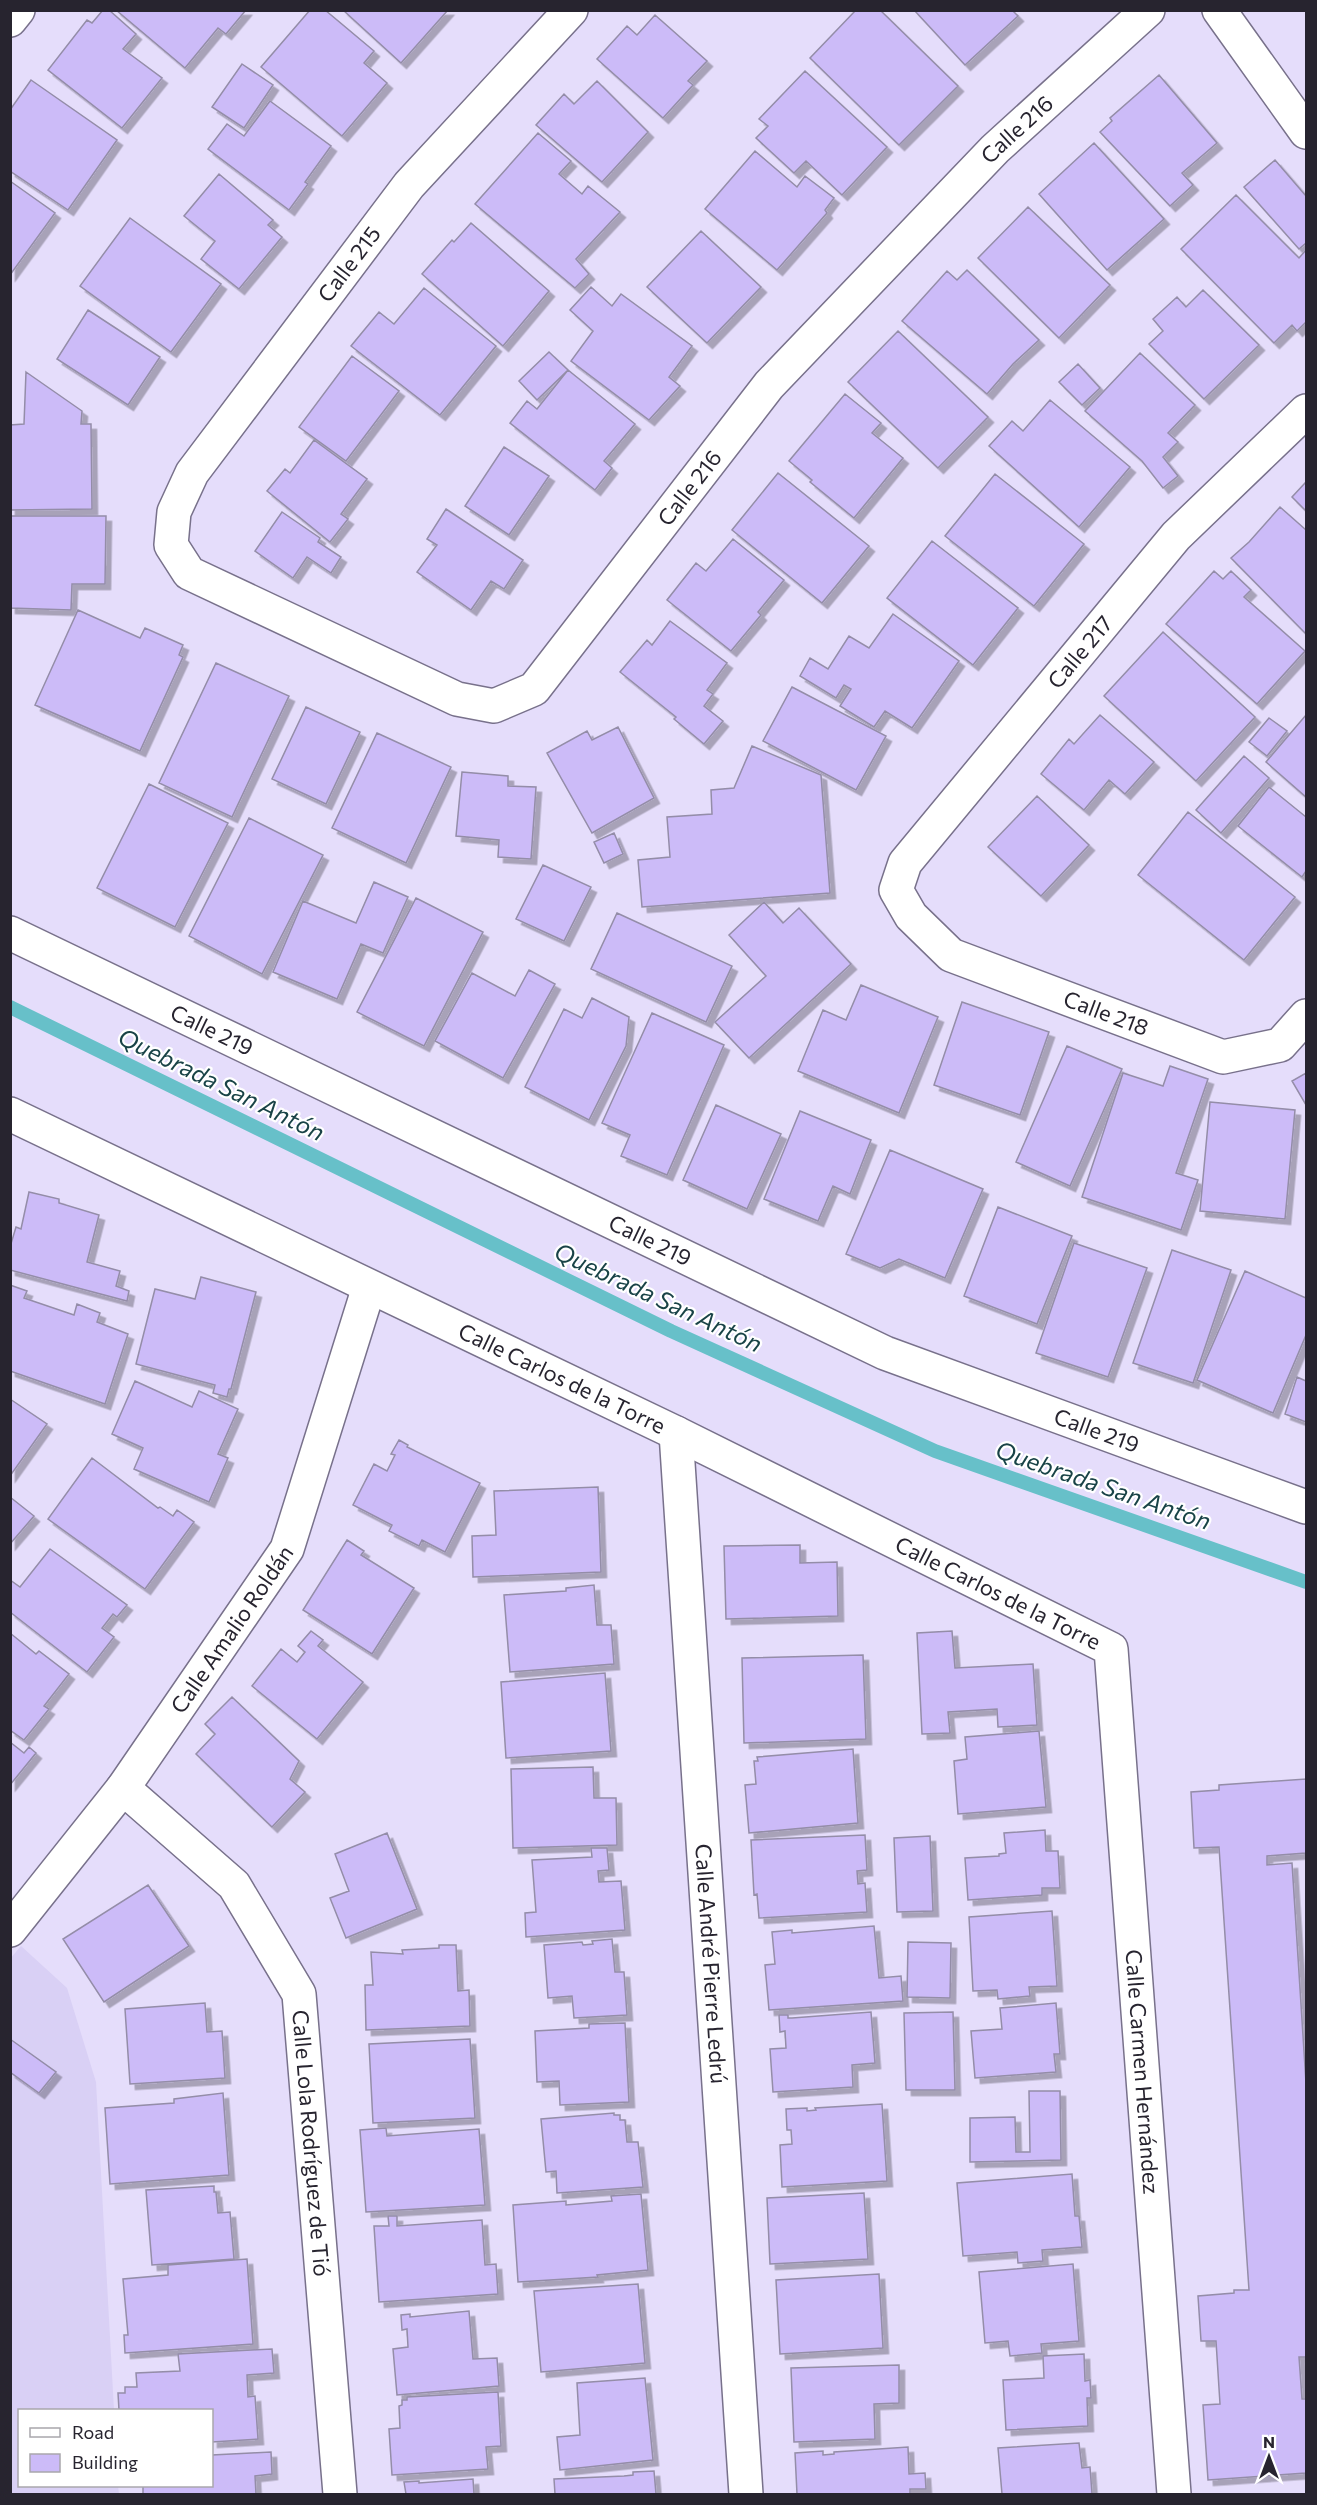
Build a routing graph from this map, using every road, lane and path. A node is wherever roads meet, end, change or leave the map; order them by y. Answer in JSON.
{"nodes":[{"id":1,"x":18,"y":10,"type":"edge"},
{"id":2,"x":571,"y":10,"type":"edge"},
{"id":3,"x":1148,"y":10,"type":"edge"},
{"id":4,"x":1220,"y":10,"type":"edge"},
{"id":5,"x":10,"y":20,"type":"edge"},
{"id":6,"x":1306,"y":132,"type":"edge"},
{"id":7,"x":1306,"y":411,"type":"edge"},
{"id":8,"x":171,"y":545,"type":"joint"},
{"id":9,"x":911,"y":916,"type":"joint"},
{"id":10,"x":10,"y":933,"type":"edge"},
{"id":11,"x":1306,"y":1016,"type":"edge"},
{"id":12,"x":10,"y":1114,"type":"edge"},
{"id":13,"x":369,"y":1287,"type":"junction"},
{"id":14,"x":676,"y":1433,"type":"junction"},
{"id":15,"x":1306,"y":1506,"type":"edge"},
{"id":16,"x":1111,"y":1649,"type":"joint"},
{"id":17,"x":123,"y":1788,"type":"junction"},
{"id":18,"x":10,"y":1930,"type":"edge"},
{"id":19,"x":340,"y":2494,"type":"edge"},
{"id":20,"x":746,"y":2494,"type":"edge"},
{"id":21,"x":1174,"y":2494,"type":"edge"}],
"edges":[{"from":1,"to":5,"type":"street"},
{"from":2,"to":8,"type":"street","name":"Calle 215"},
{"from":3,"to":8,"type":"street","name":"Calle 216"},
{"from":4,"to":6,"type":"street"},
{"from":7,"to":9,"type":"street","name":"Calle 217"},
{"from":9,"to":11,"type":"street","name":"Calle 218"},
{"from":10,"to":15,"type":"street","name":"Calle 219"},
{"from":12,"to":13,"type":"street","name":"Calle Carlos de la Torre"},
{"from":13,"to":14,"type":"street","name":"Calle Carlos de la Torre"},
{"from":13,"to":17,"type":"street","name":"Calle Amalio Roldán"},
{"from":14,"to":16,"type":"street","name":"Calle Carlos de la Torre"},
{"from":14,"to":20,"type":"street","name":"Calle André Pierre Ledrú"},
{"from":16,"to":21,"type":"street","name":"Calle Carmen Hernández"},
{"from":17,"to":18,"type":"street","name":"Calle Amalio Roldán"},
{"from":17,"to":19,"type":"street","name":"Calle Lola Rodríguez de Tió"}]}
